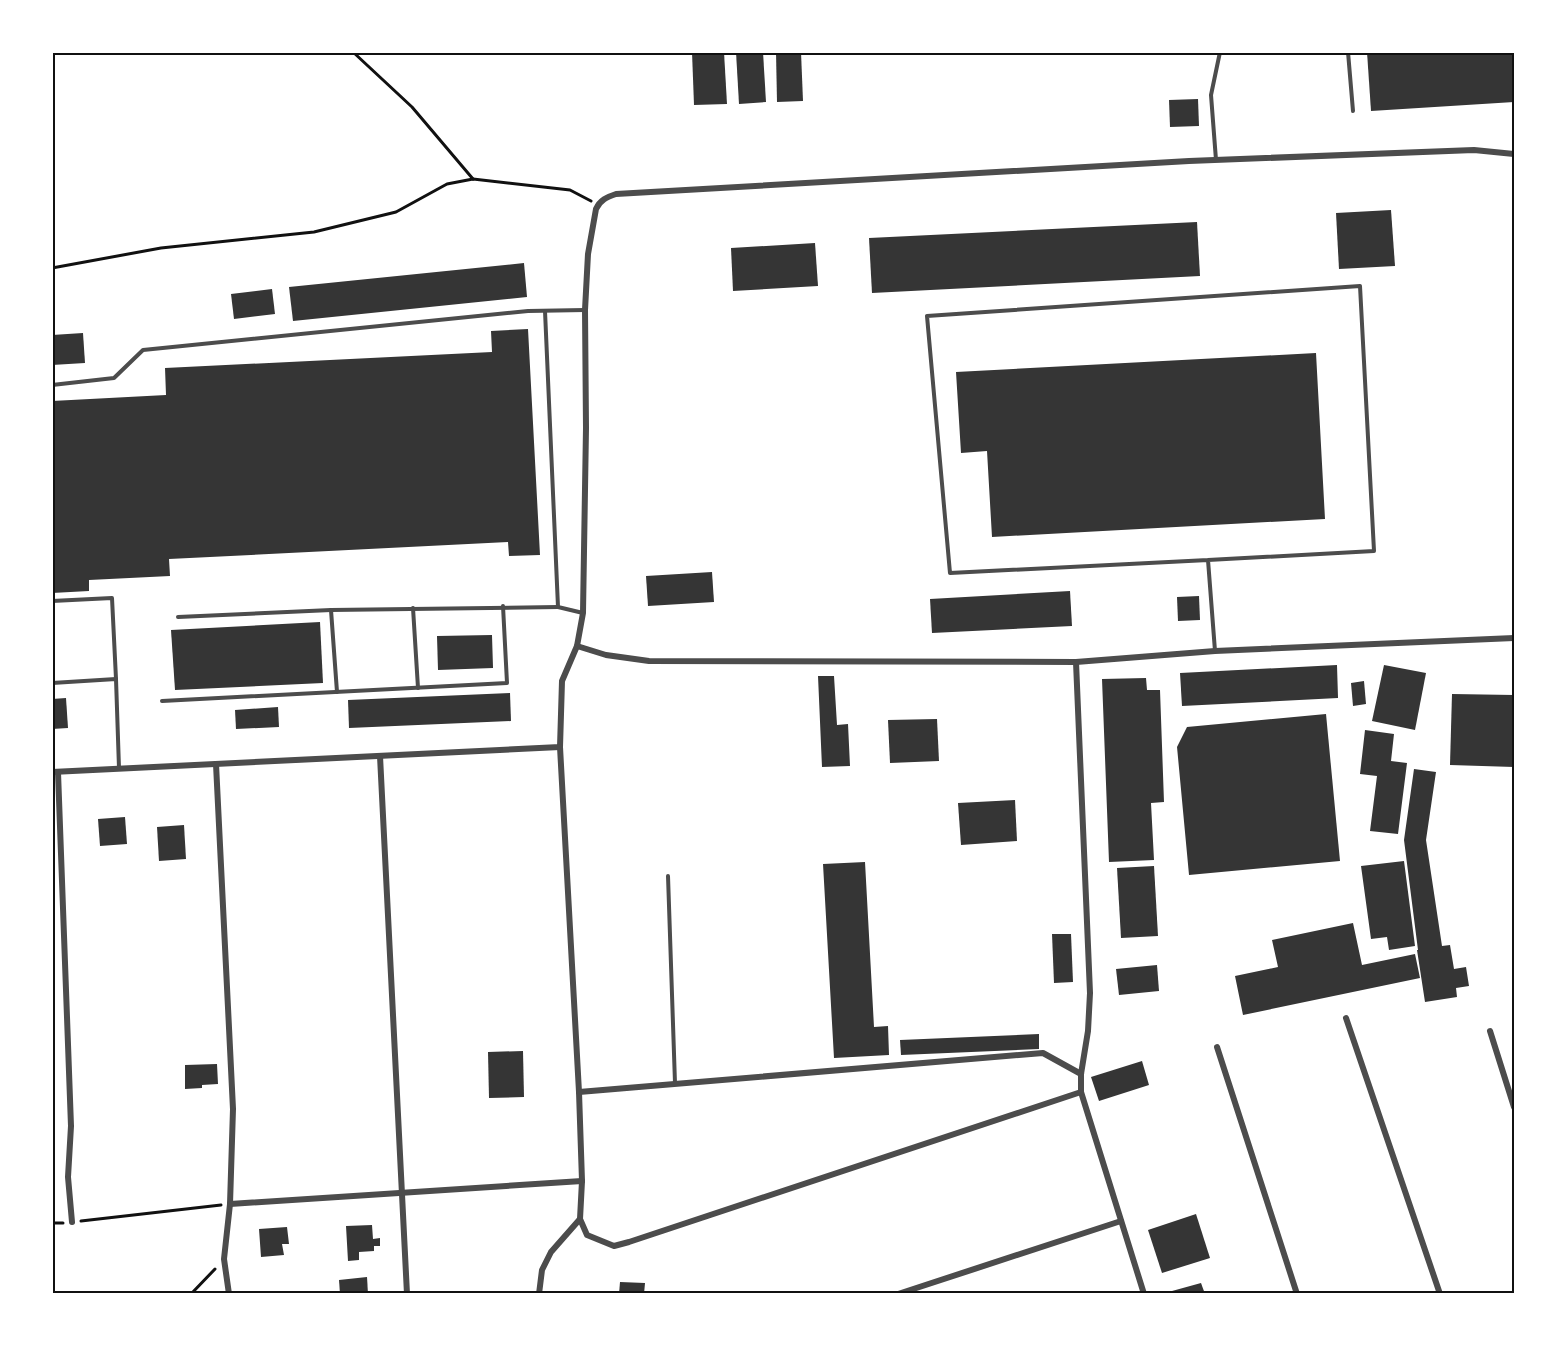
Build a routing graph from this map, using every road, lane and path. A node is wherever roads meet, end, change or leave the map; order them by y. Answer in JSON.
{"nodes":[{"id":1,"x":353,"y":52,"type":"edge"},
{"id":2,"x":1220,"y":52,"type":"edge"},
{"id":3,"x":1348,"y":52,"type":"edge"},
{"id":4,"x":1353,"y":111,"type":"dead end"},
{"id":5,"x":1515,"y":154,"type":"edge"},
{"id":6,"x":1216,"y":161,"type":"junction"},
{"id":7,"x":473,"y":179,"type":"junction"},
{"id":8,"x":598,"y":204,"type":"junction"},
{"id":9,"x":52,"y":268,"type":"edge"},
{"id":10,"x":585,"y":310,"type":"junction"},
{"id":11,"x":545,"y":311,"type":"junction"},
{"id":12,"x":52,"y":385,"type":"edge"},
{"id":13,"x":1208,"y":560,"type":"junction"},
{"id":14,"x":52,"y":601,"type":"edge"},
{"id":15,"x":503,"y":606,"type":"junction"},
{"id":16,"x":558,"y":607,"type":"junction"},
{"id":17,"x":413,"y":608,"type":"junction"},
{"id":18,"x":331,"y":610,"type":"junction"},
{"id":19,"x":583,"y":613,"type":"junction"},
{"id":20,"x":178,"y":617,"type":"dead end"},
{"id":21,"x":1515,"y":638,"type":"edge"},
{"id":22,"x":577,"y":646,"type":"junction"},
{"id":23,"x":1215,"y":651,"type":"junction"},
{"id":24,"x":1076,"y":662,"type":"junction"},
{"id":25,"x":116,"y":679,"type":"junction"},
{"id":26,"x":52,"y":683,"type":"edge"},
{"id":27,"x":418,"y":688,"type":"junction"},
{"id":28,"x":337,"y":692,"type":"junction"},
{"id":29,"x":162,"y":701,"type":"dead end"},
{"id":30,"x":560,"y":747,"type":"junction"},
{"id":31,"x":380,"y":756,"type":"junction"},
{"id":32,"x":216,"y":764,"type":"junction"},
{"id":33,"x":119,"y":768,"type":"junction"},
{"id":34,"x":55,"y":772,"type":"edge"},
{"id":35,"x":668,"y":876,"type":"dead end"},
{"id":36,"x":1346,"y":1018,"type":"dead end"},
{"id":37,"x":1490,"y":1031,"type":"dead end"},
{"id":38,"x":1217,"y":1047,"type":"dead end"},
{"id":39,"x":1081,"y":1074,"type":"junction"},
{"id":40,"x":675,"y":1083,"type":"junction"},
{"id":41,"x":579,"y":1092,"type":"junction"},
{"id":42,"x":1081,"y":1092,"type":"junction"},
{"id":43,"x":1515,"y":1107,"type":"edge"},
{"id":44,"x":582,"y":1181,"type":"junction"},
{"id":45,"x":400,"y":1193,"type":"junction"},
{"id":46,"x":230,"y":1204,"type":"junction"},
{"id":47,"x":580,"y":1219,"type":"junction"},
{"id":48,"x":1120,"y":1221,"type":"junction"},
{"id":49,"x":72,"y":1222,"type":"junction"},
{"id":50,"x":52,"y":1223,"type":"edge"},
{"id":51,"x":224,"y":1259,"type":"junction"},
{"id":52,"x":191,"y":1293,"type":"edge"},
{"id":53,"x":229,"y":1293,"type":"edge"},
{"id":54,"x":407,"y":1293,"type":"edge"},
{"id":55,"x":539,"y":1293,"type":"edge"},
{"id":56,"x":898,"y":1293,"type":"edge"},
{"id":57,"x":1144,"y":1293,"type":"edge"},
{"id":58,"x":1297,"y":1293,"type":"edge"},
{"id":59,"x":1440,"y":1293,"type":"edge"}],
"edges":[{"from":1,"to":7,"type":"path"},
{"from":2,"to":6,"type":"lane"},
{"from":3,"to":4,"type":"lane"},
{"from":5,"to":6,"type":"street"},
{"from":6,"to":8,"type":"street"},
{"from":7,"to":8,"type":"path"},
{"from":7,"to":9,"type":"path"},
{"from":8,"to":10,"type":"street"},
{"from":10,"to":11,"type":"lane"},
{"from":10,"to":19,"type":"street"},
{"from":11,"to":12,"type":"lane"},
{"from":11,"to":16,"type":"lane"},
{"from":13,"to":13,"type":"lane"},
{"from":13,"to":23,"type":"lane"},
{"from":14,"to":25,"type":"lane"},
{"from":15,"to":16,"type":"lane"},
{"from":15,"to":17,"type":"lane"},
{"from":15,"to":27,"type":"lane"},
{"from":16,"to":19,"type":"lane"},
{"from":17,"to":18,"type":"lane"},
{"from":17,"to":27,"type":"lane"},
{"from":18,"to":20,"type":"lane"},
{"from":18,"to":28,"type":"lane"},
{"from":19,"to":22,"type":"street"},
{"from":21,"to":23,"type":"street"},
{"from":22,"to":24,"type":"street"},
{"from":22,"to":30,"type":"street"},
{"from":23,"to":24,"type":"street"},
{"from":24,"to":39,"type":"street"},
{"from":25,"to":26,"type":"lane"},
{"from":25,"to":33,"type":"lane"},
{"from":27,"to":28,"type":"lane"},
{"from":28,"to":29,"type":"lane"},
{"from":30,"to":31,"type":"street"},
{"from":30,"to":41,"type":"street"},
{"from":31,"to":32,"type":"street"},
{"from":31,"to":45,"type":"street"},
{"from":32,"to":33,"type":"street"},
{"from":32,"to":46,"type":"street"},
{"from":33,"to":34,"type":"street"},
{"from":34,"to":49,"type":"street"},
{"from":35,"to":40,"type":"lane"},
{"from":36,"to":59,"type":"street"},
{"from":37,"to":43,"type":"street"},
{"from":38,"to":58,"type":"street"},
{"from":39,"to":40,"type":"street"},
{"from":39,"to":42,"type":"street"},
{"from":40,"to":41,"type":"street"},
{"from":41,"to":44,"type":"street"},
{"from":42,"to":47,"type":"street"},
{"from":42,"to":48,"type":"street"},
{"from":44,"to":45,"type":"street"},
{"from":44,"to":47,"type":"street"},
{"from":45,"to":46,"type":"street"},
{"from":45,"to":54,"type":"street"},
{"from":46,"to":49,"type":"path"},
{"from":46,"to":51,"type":"street"},
{"from":47,"to":55,"type":"street"},
{"from":48,"to":56,"type":"street"},
{"from":48,"to":57,"type":"street"},
{"from":49,"to":50,"type":"path"},
{"from":51,"to":52,"type":"path"},
{"from":51,"to":53,"type":"street"}]}
